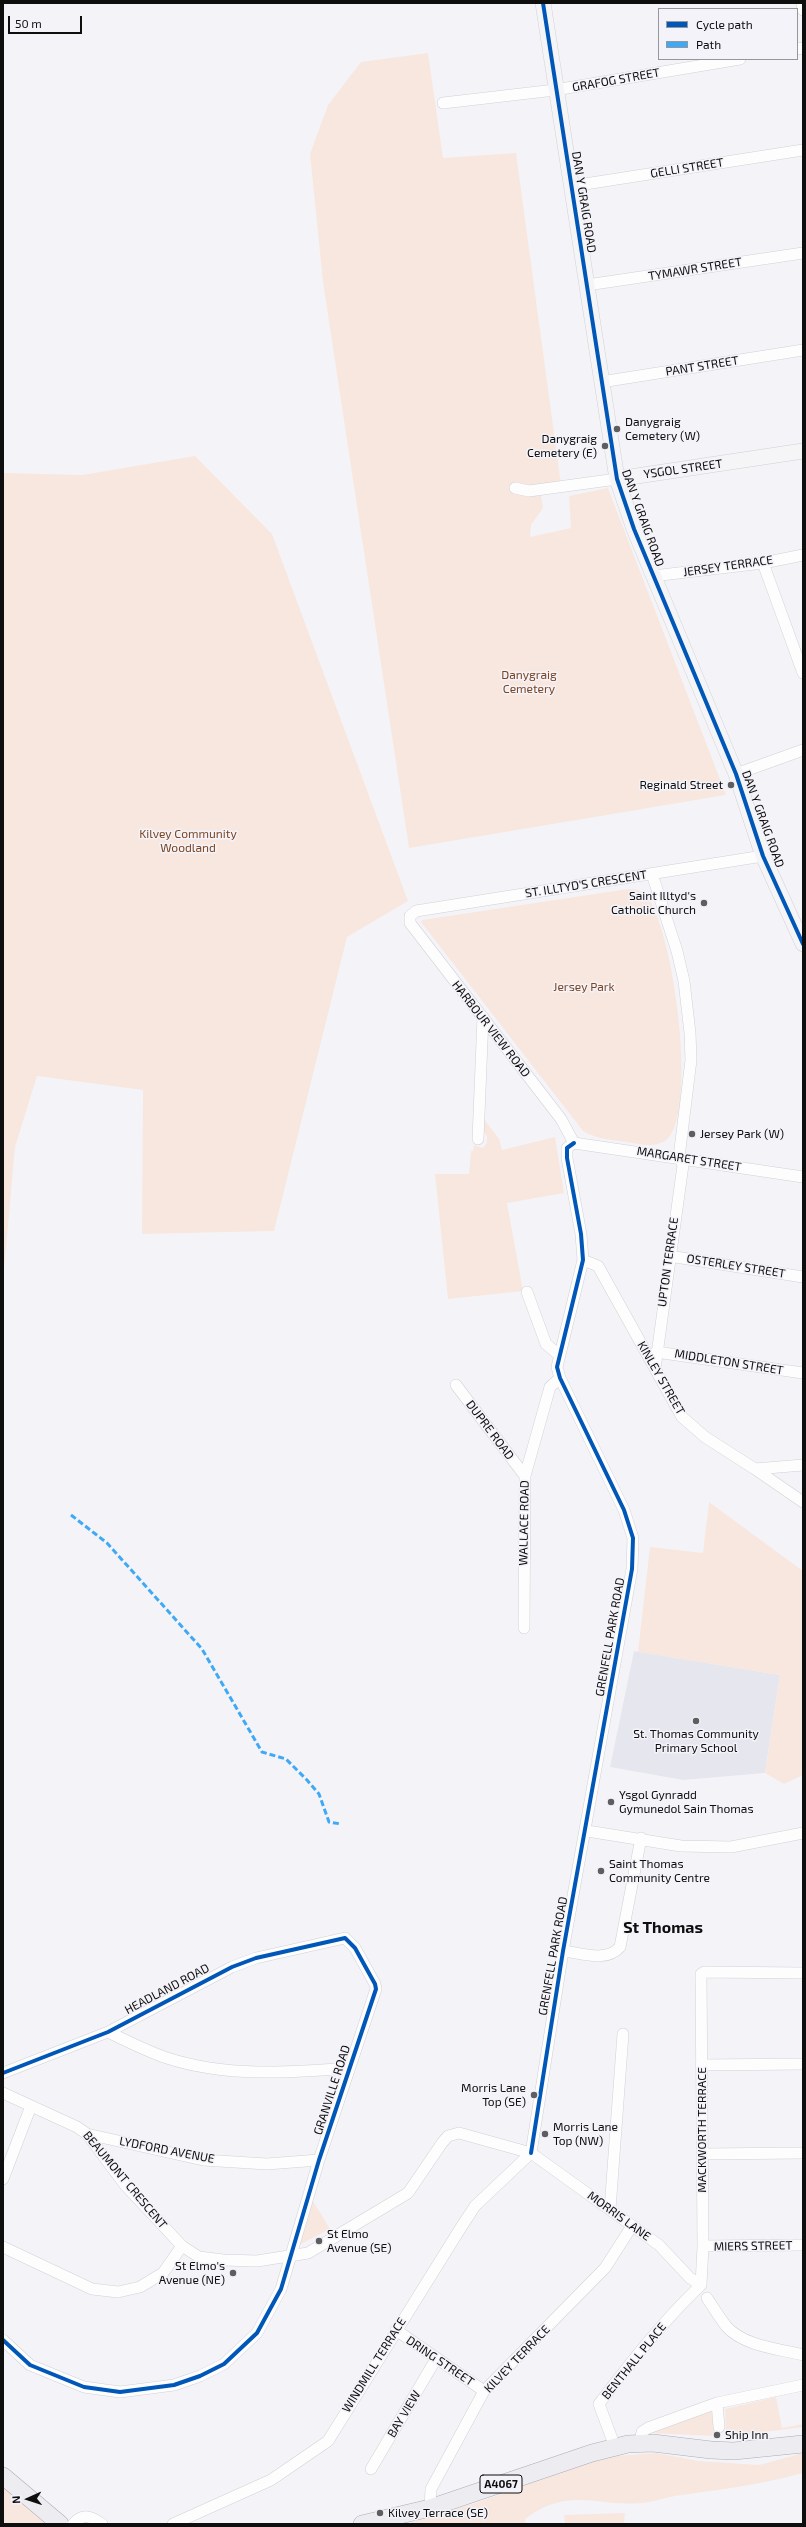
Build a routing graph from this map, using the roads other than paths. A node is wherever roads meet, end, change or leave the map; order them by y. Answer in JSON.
{"nodes":[{"id":1,"x":543,"y":3,"type":"edge"},
{"id":2,"x":802,"y":3,"type":"edge"},
{"id":3,"x":803,"y":10,"type":"edge"},
{"id":4,"x":734,"y":60,"type":"edge"},
{"id":5,"x":555,"y":90,"type":"junction"},
{"id":6,"x":443,"y":102,"type":"dead end"},
{"id":7,"x":803,"y":150,"type":"edge"},
{"id":8,"x":572,"y":186,"type":"junction"},
{"id":9,"x":803,"y":253,"type":"edge"},
{"id":10,"x":587,"y":285,"type":"junction"},
{"id":11,"x":803,"y":350,"type":"edge"},
{"id":12,"x":601,"y":382,"type":"junction"},
{"id":13,"x":803,"y":451,"type":"edge"},
{"id":14,"x":617,"y":478,"type":"junction"},
{"id":15,"x":514,"y":488,"type":"dead end"},
{"id":16,"x":803,"y":555,"type":"edge"},
{"id":17,"x":763,"y":563,"type":"junction"},
{"id":18,"x":653,"y":576,"type":"junction"},
{"id":19,"x":803,"y":673,"type":"edge"},
{"id":20,"x":803,"y":750,"type":"edge"},
{"id":21,"x":736,"y":774,"type":"junction"},
{"id":22,"x":763,"y":856,"type":"junction"},
{"id":23,"x":652,"y":874,"type":"junction"},
{"id":24,"x":410,"y":916,"type":"joint"},
{"id":25,"x":803,"y":944,"type":"edge"},
{"id":26,"x":483,"y":1018,"type":"junction"},
{"id":27,"x":478,"y":1139,"type":"dead end"},
{"id":28,"x":574,"y":1143,"type":"junction"},
{"id":29,"x":679,"y":1156,"type":"junction"},
{"id":30,"x":803,"y":1177,"type":"edge"},
{"id":31,"x":669,"y":1256,"type":"junction"},
{"id":32,"x":583,"y":1260,"type":"junction"},
{"id":33,"x":803,"y":1277,"type":"edge"},
{"id":34,"x":527,"y":1292,"type":"dead end"},
{"id":35,"x":656,"y":1352,"type":"junction"},
{"id":36,"x":559,"y":1355,"type":"junction"},
{"id":37,"x":655,"y":1369,"type":"junction"},
{"id":38,"x":803,"y":1373,"type":"edge"},
{"id":39,"x":560,"y":1378,"type":"junction"},
{"id":40,"x":456,"y":1385,"type":"dead end"},
{"id":41,"x":803,"y":1465,"type":"edge"},
{"id":42,"x":755,"y":1468,"type":"junction"},
{"id":43,"x":524,"y":1476,"type":"junction"},
{"id":44,"x":803,"y":1502,"type":"edge"},
{"id":45,"x":524,"y":1628,"type":"dead end"},
{"id":46,"x":586,"y":1831,"type":"junction"},
{"id":47,"x":803,"y":1833,"type":"edge"},
{"id":48,"x":640,"y":1838,"type":"junction"},
{"id":49,"x":345,"y":1938,"type":"joint"},
{"id":50,"x":563,"y":1951,"type":"junction"},
{"id":51,"x":803,"y":1973,"type":"edge"},
{"id":52,"x":108,"y":2032,"type":"junction"},
{"id":53,"x":623,"y":2034,"type":"dead end"},
{"id":54,"x":803,"y":2064,"type":"edge"},
{"id":55,"x":701,"y":2065,"type":"junction"},
{"id":56,"x":349,"y":2068,"type":"junction"},
{"id":57,"x":3,"y":2073,"type":"edge"},
{"id":58,"x":3,"y":2092,"type":"edge"},
{"id":59,"x":31,"y":2106,"type":"junction"},
{"id":60,"x":87,"y":2134,"type":"junction"},
{"id":61,"x":531,"y":2153,"type":"junction"},
{"id":62,"x":803,"y":2153,"type":"edge"},
{"id":63,"x":702,"y":2154,"type":"junction"},
{"id":64,"x":319,"y":2160,"type":"junction"},
{"id":65,"x":3,"y":2179,"type":"edge"},
{"id":66,"x":610,"y":2209,"type":"junction"},
{"id":67,"x":632,"y":2226,"type":"junction"},
{"id":68,"x":182,"y":2246,"type":"junction"},
{"id":69,"x":703,"y":2246,"type":"junction"},
{"id":70,"x":803,"y":2246,"type":"edge"},
{"id":71,"x":3,"y":2247,"type":"edge"},
{"id":72,"x":292,"y":2256,"type":"junction"},
{"id":73,"x":701,"y":2285,"type":"junction"},
{"id":74,"x":707,"y":2298,"type":"dead end"},
{"id":75,"x":396,"y":2330,"type":"junction"},
{"id":76,"x":3,"y":2340,"type":"edge"},
{"id":77,"x":803,"y":2355,"type":"edge"},
{"id":78,"x":436,"y":2359,"type":"junction"},
{"id":79,"x":803,"y":2385,"type":"edge"},
{"id":80,"x":484,"y":2391,"type":"junction"},
{"id":81,"x":717,"y":2403,"type":"junction"},
{"id":82,"x":719,"y":2427,"type":"dead end"},
{"id":83,"x":640,"y":2442,"type":"junction"},
{"id":84,"x":800,"y":2442,"type":"edge"},
{"id":85,"x":615,"y":2447,"type":"junction"},
{"id":86,"x":371,"y":2469,"type":"dead end"},
{"id":87,"x":3,"y":2476,"type":"edge"},
{"id":88,"x":430,"y":2508,"type":"junction"},
{"id":89,"x":60,"y":2524,"type":"edge"},
{"id":90,"x":73,"y":2524,"type":"edge"},
{"id":91,"x":102,"y":2524,"type":"edge"},
{"id":92,"x":173,"y":2524,"type":"edge"},
{"id":93,"x":362,"y":2524,"type":"edge"}],
"edges":[{"from":1,"to":5,"type":"street","name":"DAN Y GRAIG ROAD"},
{"from":2,"to":3,"type":"street"},
{"from":4,"to":5,"type":"street","name":"GRAFOG STREET"},
{"from":5,"to":6,"type":"street","name":"GRAFOG STREET"},
{"from":5,"to":8,"type":"street","name":"DAN Y GRAIG ROAD"},
{"from":7,"to":8,"type":"street","name":"GELLI STREET"},
{"from":8,"to":10,"type":"street","name":"DAN Y GRAIG ROAD"},
{"from":9,"to":10,"type":"street","name":"TYMAWR STREET"},
{"from":10,"to":12,"type":"street","name":"DAN Y GRAIG ROAD"},
{"from":11,"to":12,"type":"street","name":"PANT STREET"},
{"from":12,"to":14,"type":"street","name":"DAN Y GRAIG ROAD"},
{"from":13,"to":14,"type":"street","name":"YSGOL STREET"},
{"from":14,"to":15,"type":"street","name":"YSGOL STREET"},
{"from":14,"to":18,"type":"street","name":"DAN Y GRAIG ROAD"},
{"from":16,"to":17,"type":"street","name":"JERSEY TERRACE"},
{"from":17,"to":18,"type":"street","name":"JERSEY TERRACE"},
{"from":17,"to":19,"type":"street"},
{"from":18,"to":21,"type":"street","name":"DAN Y GRAIG ROAD"},
{"from":20,"to":21,"type":"street"},
{"from":21,"to":22,"type":"street","name":"DAN Y GRAIG ROAD"},
{"from":22,"to":23,"type":"street","name":"ST. ILLTYD'S CRESCENT"},
{"from":22,"to":25,"type":"street","name":"DAN Y GRAIG ROAD"},
{"from":23,"to":24,"type":"street","name":"ST. ILLTYD'S CRESCENT"},
{"from":23,"to":29,"type":"street","name":"UPTON TERRACE"},
{"from":24,"to":26,"type":"street","name":"HARBOUR VIEW ROAD"},
{"from":26,"to":27,"type":"street"},
{"from":26,"to":28,"type":"street","name":"HARBOUR VIEW ROAD"},
{"from":28,"to":29,"type":"street","name":"MARGARET STREET"},
{"from":28,"to":32,"type":"street","name":"GRENFELL PARK ROAD"},
{"from":29,"to":30,"type":"street","name":"MARGARET STREET"},
{"from":29,"to":31,"type":"street","name":"UPTON TERRACE"},
{"from":31,"to":33,"type":"street","name":"OSTERLEY STREET"},
{"from":31,"to":35,"type":"street","name":"UPTON TERRACE"},
{"from":32,"to":36,"type":"street","name":"GRENFELL PARK ROAD"},
{"from":32,"to":37,"type":"street","name":"KINLEY STREET"},
{"from":34,"to":36,"type":"street"},
{"from":35,"to":37,"type":"street","name":"UPTON TERRACE"},
{"from":35,"to":38,"type":"street","name":"MIDDLETON STREET"},
{"from":36,"to":39,"type":"street","name":"GRENFELL PARK ROAD"},
{"from":37,"to":42,"type":"street","name":"KINLEY STREET"},
{"from":39,"to":43,"type":"street","name":"WALLACE ROAD"},
{"from":39,"to":46,"type":"street","name":"GRENFELL PARK ROAD"},
{"from":40,"to":43,"type":"street","name":"DUPRE ROAD"},
{"from":41,"to":42,"type":"street"},
{"from":42,"to":44,"type":"street","name":"KINLEY STREET"},
{"from":43,"to":45,"type":"street","name":"WALLACE ROAD"},
{"from":46,"to":48,"type":"street"},
{"from":46,"to":50,"type":"street","name":"GRENFELL PARK ROAD"},
{"from":47,"to":48,"type":"street"},
{"from":48,"to":50,"type":"street"},
{"from":49,"to":52,"type":"street","name":"HEADLAND ROAD"},
{"from":49,"to":56,"type":"street","name":"GRANVILLE ROAD"},
{"from":50,"to":61,"type":"street","name":"GRENFELL PARK ROAD"},
{"from":51,"to":55,"type":"street","name":"MACKWORTH TERRACE"},
{"from":52,"to":56,"type":"street"},
{"from":52,"to":57,"type":"street","name":"HEADLAND ROAD"},
{"from":53,"to":66,"type":"street"},
{"from":54,"to":55,"type":"street"},
{"from":55,"to":63,"type":"street","name":"MACKWORTH TERRACE"},
{"from":56,"to":64,"type":"street","name":"GRANVILLE ROAD"},
{"from":58,"to":59,"type":"street","name":"BEAUMONT CRESCENT"},
{"from":59,"to":60,"type":"street","name":"BEAUMONT CRESCENT"},
{"from":59,"to":65,"type":"street"},
{"from":60,"to":64,"type":"street","name":"LYDFORD AVENUE"},
{"from":60,"to":68,"type":"street","name":"BEAUMONT CRESCENT"},
{"from":61,"to":66,"type":"street","name":"MORRIS LANE"},
{"from":61,"to":72,"type":"street","name":"BEAUMONT CRESCENT"},
{"from":61,"to":75,"type":"street","name":"WINDMILL TERRACE"},
{"from":62,"to":63,"type":"street"},
{"from":63,"to":69,"type":"street","name":"MACKWORTH TERRACE"},
{"from":64,"to":72,"type":"street","name":"GRANVILLE ROAD"},
{"from":66,"to":67,"type":"street","name":"MORRIS LANE"},
{"from":67,"to":73,"type":"street","name":"MORRIS LANE"},
{"from":67,"to":80,"type":"street","name":"KILVEY TERRACE"},
{"from":68,"to":71,"type":"street"},
{"from":68,"to":72,"type":"street","name":"BEAUMONT CRESCENT"},
{"from":69,"to":70,"type":"street","name":"MIERS STREET"},
{"from":69,"to":73,"type":"street","name":"MACKWORTH TERRACE"},
{"from":72,"to":76,"type":"street","name":"GRANVILLE ROAD"},
{"from":73,"to":85,"type":"street","name":"BENTHALL PLACE"},
{"from":74,"to":77,"type":"street"},
{"from":75,"to":78,"type":"street","name":"DRING STREET"},
{"from":75,"to":92,"type":"street","name":"WINDMILL TERRACE"},
{"from":78,"to":80,"type":"street","name":"DRING STREET"},
{"from":78,"to":86,"type":"street","name":"BAY VIEW"},
{"from":79,"to":81,"type":"street"},
{"from":80,"to":88,"type":"street","name":"KILVEY TERRACE"},
{"from":81,"to":82,"type":"street"},
{"from":81,"to":83,"type":"street"},
{"from":83,"to":84,"type":"main road"},
{"from":83,"to":85,"type":"main road","number":"A4067"},
{"from":85,"to":88,"type":"main road","number":"A4067"},
{"from":87,"to":89,"type":"main road"},
{"from":88,"to":93,"type":"main road","number":"A4067"},
{"from":90,"to":91,"type":"street"}]}
